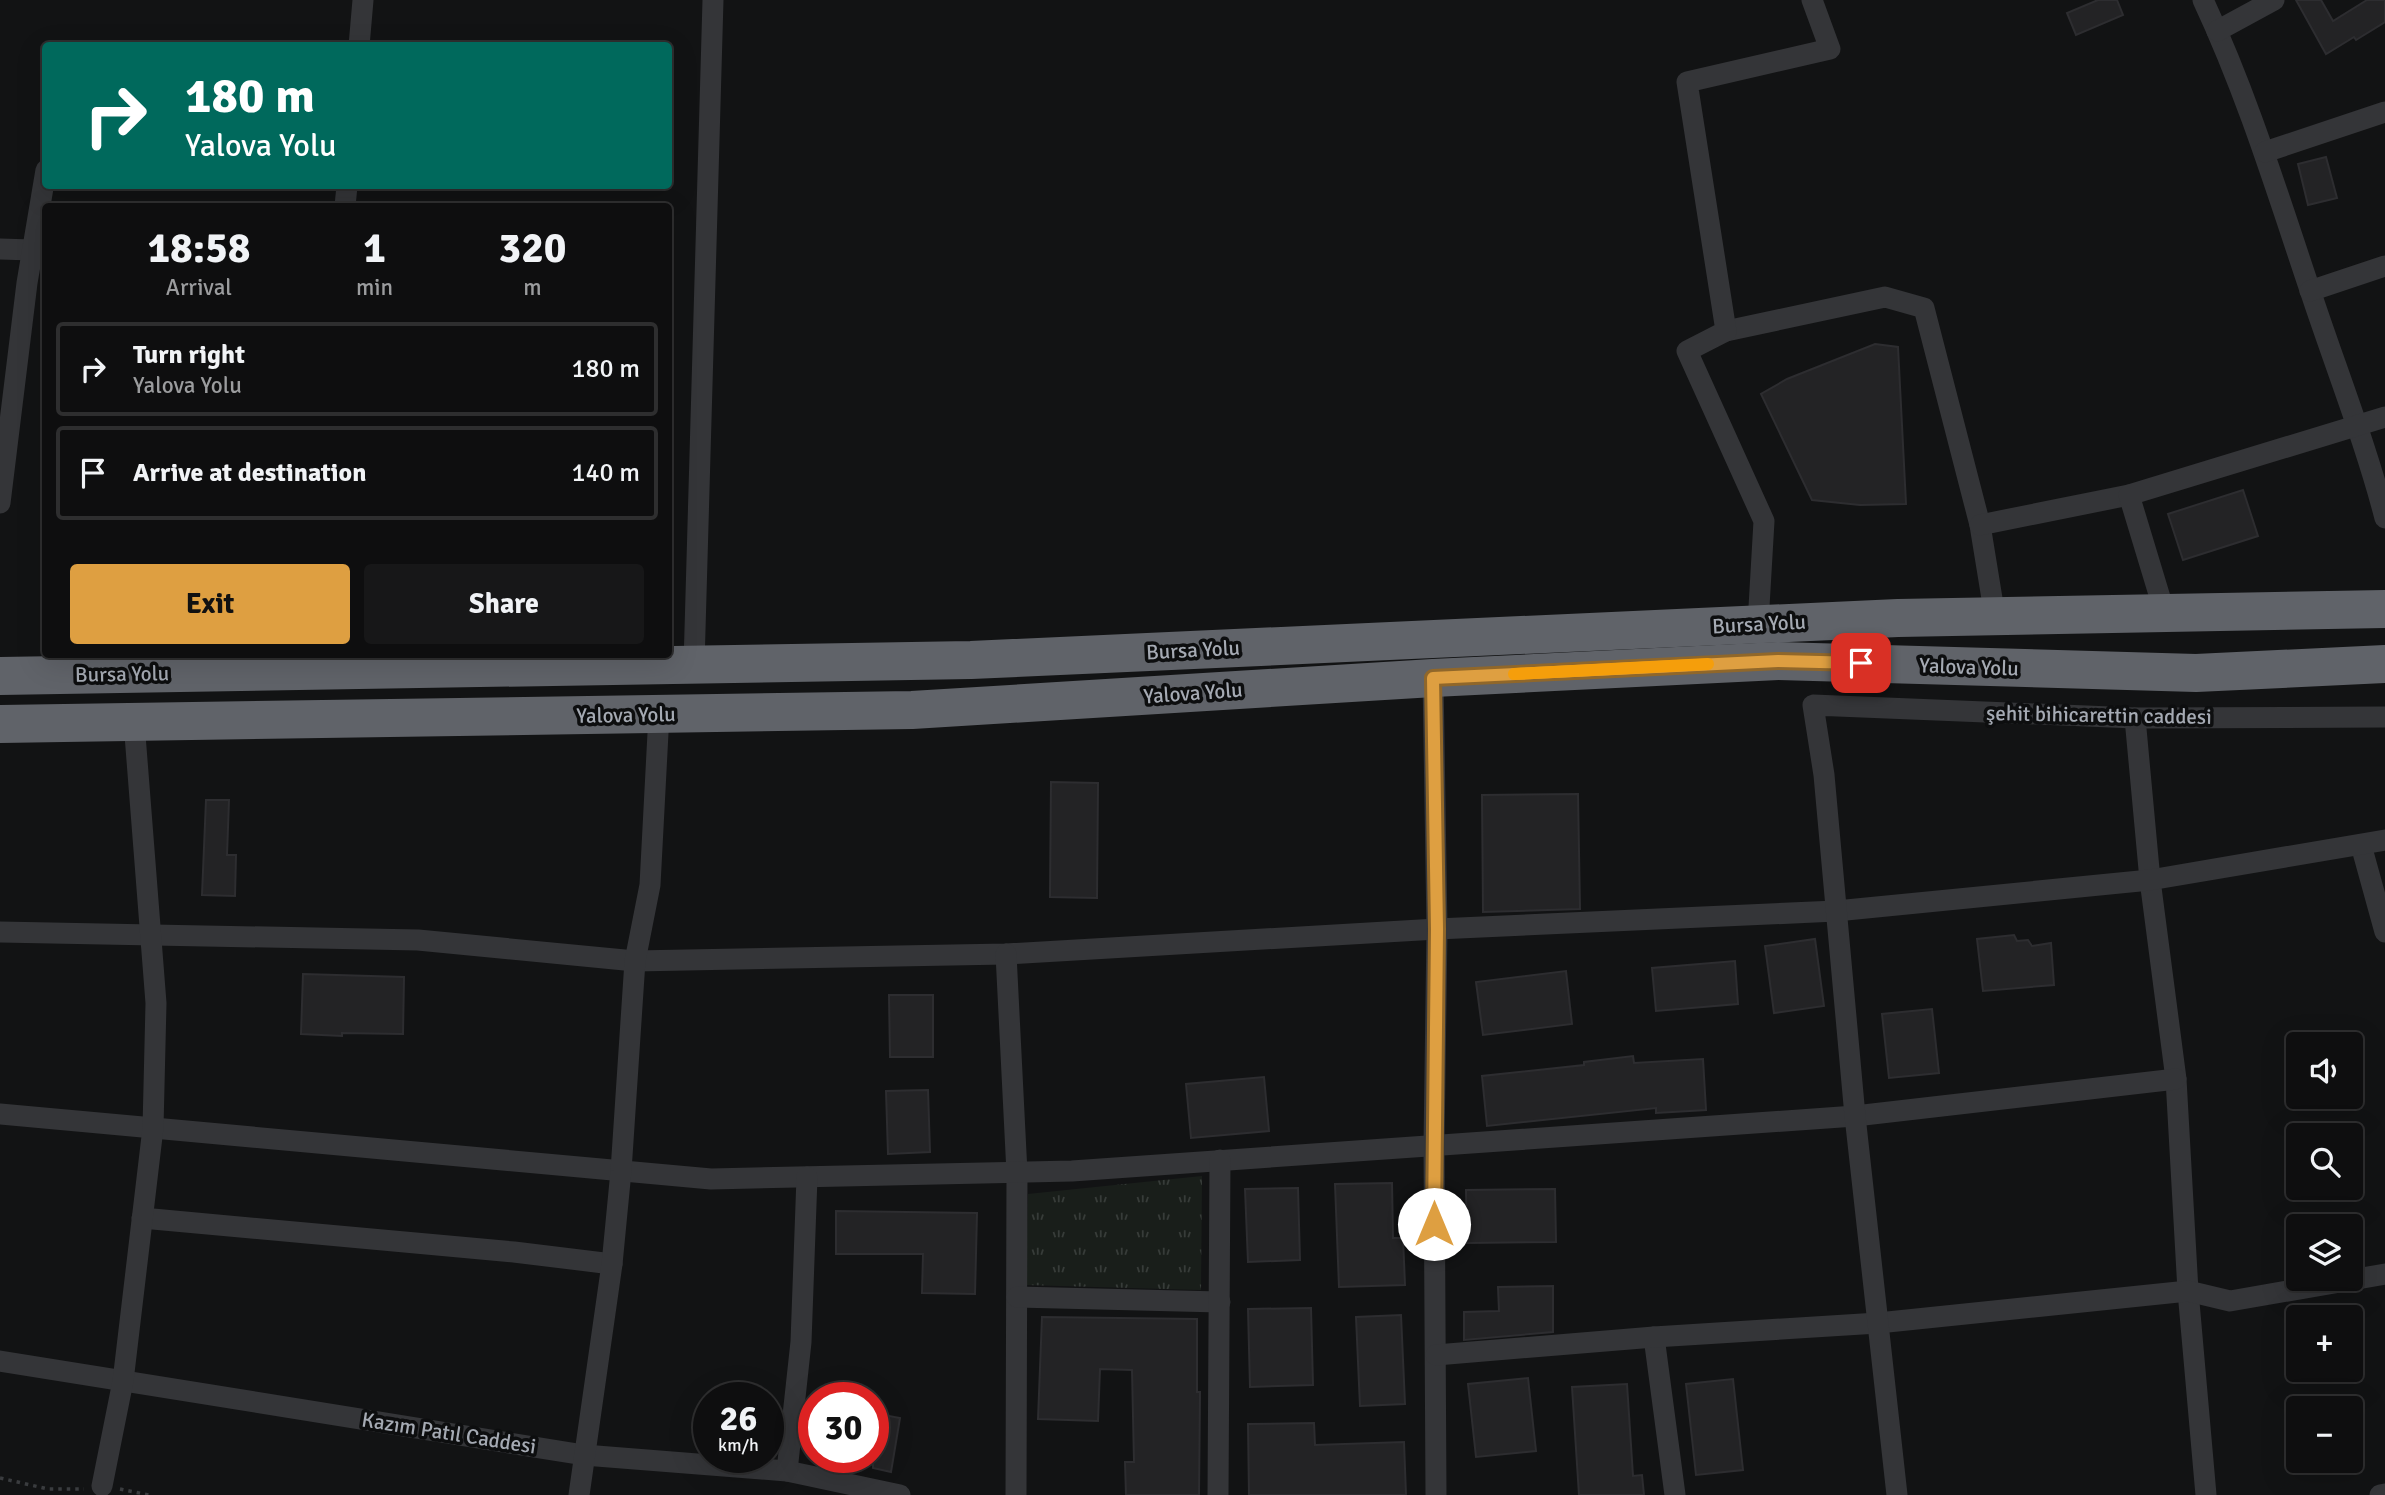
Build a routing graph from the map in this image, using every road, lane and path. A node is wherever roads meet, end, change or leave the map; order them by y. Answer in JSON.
{"nodes":[{"id":1,"x":363,"y":0,"type":"edge"},
{"id":2,"x":713,"y":0,"type":"edge"},
{"id":3,"x":1812,"y":0,"type":"edge"},
{"id":4,"x":2203,"y":0,"type":"edge"},
{"id":5,"x":2274,"y":0,"type":"edge"},
{"id":6,"x":2217,"y":31,"type":"junction"},
{"id":7,"x":359,"y":42,"type":"edge"},
{"id":8,"x":2385,"y":111,"type":"edge"},
{"id":9,"x":2265,"y":152,"type":"junction"},
{"id":10,"x":43,"y":189,"type":"edge"},
{"id":11,"x":0,"y":249,"type":"edge"},
{"id":12,"x":32,"y":250,"type":"junction"},
{"id":13,"x":2385,"y":266,"type":"edge"},
{"id":14,"x":2310,"y":291,"type":"junction"},
{"id":15,"x":1726,"y":331,"type":"junction"},
{"id":16,"x":6,"y":398,"type":"edge"},
{"id":17,"x":2385,"y":417,"type":"edge"},
{"id":18,"x":2357,"y":426,"type":"junction"},
{"id":19,"x":2129,"y":495,"type":"junction"},
{"id":20,"x":0,"y":503,"type":"edge"},
{"id":21,"x":2385,"y":519,"type":"edge"},
{"id":22,"x":1980,"y":525,"type":"junction"},
{"id":23,"x":2385,"y":609,"type":"edge"},
{"id":24,"x":2165,"y":614,"type":"junction"},
{"id":25,"x":1995,"y":617,"type":"junction"},
{"id":26,"x":1758,"y":624,"type":"junction"},
{"id":27,"x":2385,"y":664,"type":"edge"},
{"id":28,"x":694,"y":665,"type":"junction"},
{"id":29,"x":0,"y":676,"type":"edge"},
{"id":30,"x":1433,"y":678,"type":"junction"},
{"id":31,"x":659,"y":714,"type":"junction"},
{"id":32,"x":2385,"y":717,"type":"edge"},
{"id":33,"x":2135,"y":718,"type":"junction"},
{"id":34,"x":134,"y":722,"type":"junction"},
{"id":35,"x":0,"y":724,"type":"edge"},
{"id":36,"x":2385,"y":840,"type":"edge"},
{"id":37,"x":2361,"y":845,"type":"junction"},
{"id":38,"x":2150,"y":880,"type":"junction"},
{"id":39,"x":1836,"y":911,"type":"junction"},
{"id":40,"x":1437,"y":929,"type":"junction"},
{"id":41,"x":0,"y":932,"type":"edge"},
{"id":42,"x":2385,"y":932,"type":"edge"},
{"id":43,"x":151,"y":936,"type":"junction"},
{"id":44,"x":1006,"y":954,"type":"junction"},
{"id":45,"x":635,"y":961,"type":"junction"},
{"id":46,"x":2176,"y":1079,"type":"junction"},
{"id":47,"x":0,"y":1114,"type":"edge"},
{"id":48,"x":1855,"y":1116,"type":"junction"},
{"id":49,"x":153,"y":1128,"type":"junction"},
{"id":50,"x":1434,"y":1144,"type":"junction"},
{"id":51,"x":1220,"y":1160,"type":"junction"},
{"id":52,"x":621,"y":1171,"type":"junction"},
{"id":53,"x":1017,"y":1172,"type":"junction"},
{"id":54,"x":807,"y":1177,"type":"junction"},
{"id":55,"x":142,"y":1219,"type":"junction"},
{"id":56,"x":612,"y":1264,"type":"junction"},
{"id":57,"x":2385,"y":1274,"type":"edge"},
{"id":58,"x":2188,"y":1291,"type":"junction"},
{"id":59,"x":1017,"y":1297,"type":"junction"},
{"id":60,"x":1220,"y":1301,"type":"junction"},
{"id":61,"x":1878,"y":1323,"type":"junction"},
{"id":62,"x":1654,"y":1337,"type":"junction"},
{"id":63,"x":1436,"y":1355,"type":"junction"},
{"id":64,"x":0,"y":1361,"type":"edge"},
{"id":65,"x":122,"y":1381,"type":"junction"},
{"id":66,"x":584,"y":1455,"type":"junction"},
{"id":67,"x":787,"y":1471,"type":"junction"},
{"id":68,"x":0,"y":1478,"type":"edge"},
{"id":69,"x":102,"y":1486,"type":"junction"},
{"id":70,"x":2385,"y":1494,"type":"edge"},
{"id":71,"x":149,"y":1495,"type":"edge"},
{"id":72,"x":579,"y":1495,"type":"edge"},
{"id":73,"x":900,"y":1495,"type":"edge"},
{"id":74,"x":1016,"y":1495,"type":"edge"},
{"id":75,"x":1218,"y":1495,"type":"edge"},
{"id":76,"x":1436,"y":1495,"type":"edge"},
{"id":77,"x":1675,"y":1495,"type":"edge"},
{"id":78,"x":1898,"y":1495,"type":"edge"},
{"id":79,"x":2206,"y":1495,"type":"edge"},
{"id":80,"x":2380,"y":1495,"type":"edge"}],
"edges":[{"from":1,"to":7,"type":"street"},
{"from":2,"to":28,"type":"street"},
{"from":3,"to":15,"type":"street"},
{"from":4,"to":6,"type":"street"},
{"from":5,"to":6,"type":"street"},
{"from":6,"to":9,"type":"street"},
{"from":8,"to":9,"type":"street"},
{"from":9,"to":14,"type":"street"},
{"from":10,"to":12,"type":"street"},
{"from":11,"to":12,"type":"street"},
{"from":12,"to":16,"type":"street"},
{"from":13,"to":14,"type":"street"},
{"from":14,"to":18,"type":"street"},
{"from":15,"to":22,"type":"street"},
{"from":15,"to":26,"type":"street"},
{"from":16,"to":20,"type":"street"},
{"from":17,"to":18,"type":"street"},
{"from":18,"to":19,"type":"street"},
{"from":18,"to":21,"type":"street"},
{"from":19,"to":22,"type":"street"},
{"from":19,"to":24,"type":"street"},
{"from":22,"to":25,"type":"street"},
{"from":23,"to":24,"type":"highway","name":"Bursa Yolu"},
{"from":24,"to":25,"type":"highway","name":"Bursa Yolu"},
{"from":25,"to":26,"type":"highway","name":"Bursa Yolu"},
{"from":26,"to":28,"type":"highway","name":"Bursa Yolu"},
{"from":27,"to":30,"type":"highway","name":"Yalova Yolu"},
{"from":28,"to":29,"type":"highway","name":"Bursa Yolu"},
{"from":30,"to":31,"type":"highway","name":"Yalova Yolu"},
{"from":30,"to":40,"type":"street"},
{"from":31,"to":34,"type":"highway","name":"Yalova Yolu"},
{"from":31,"to":45,"type":"street"},
{"from":32,"to":33,"type":"street","name":"şehit bihicarettin caddesi"},
{"from":33,"to":38,"type":"street"},
{"from":33,"to":39,"type":"street","name":"şehit bihicarettin caddesi"},
{"from":34,"to":35,"type":"highway","name":"Yalova Yolu"},
{"from":34,"to":43,"type":"street"},
{"from":36,"to":37,"type":"street"},
{"from":37,"to":38,"type":"street"},
{"from":37,"to":42,"type":"street"},
{"from":38,"to":39,"type":"street"},
{"from":38,"to":46,"type":"street"},
{"from":39,"to":40,"type":"street"},
{"from":39,"to":48,"type":"street"},
{"from":40,"to":44,"type":"street"},
{"from":40,"to":50,"type":"street"},
{"from":41,"to":43,"type":"street"},
{"from":43,"to":45,"type":"street"},
{"from":43,"to":49,"type":"street"},
{"from":44,"to":45,"type":"street"},
{"from":44,"to":53,"type":"street"},
{"from":45,"to":52,"type":"street"},
{"from":46,"to":48,"type":"street"},
{"from":46,"to":58,"type":"street"},
{"from":47,"to":49,"type":"street"},
{"from":48,"to":50,"type":"street"},
{"from":48,"to":61,"type":"street"},
{"from":49,"to":52,"type":"street"},
{"from":49,"to":55,"type":"street"},
{"from":50,"to":51,"type":"street"},
{"from":50,"to":63,"type":"street"},
{"from":51,"to":53,"type":"street"},
{"from":51,"to":60,"type":"street"},
{"from":52,"to":54,"type":"street"},
{"from":52,"to":56,"type":"street"},
{"from":53,"to":54,"type":"street"},
{"from":53,"to":59,"type":"street"},
{"from":54,"to":67,"type":"street"},
{"from":55,"to":56,"type":"street"},
{"from":55,"to":65,"type":"street"},
{"from":56,"to":66,"type":"street"},
{"from":57,"to":58,"type":"street"},
{"from":58,"to":61,"type":"street"},
{"from":58,"to":79,"type":"street"},
{"from":59,"to":60,"type":"street"},
{"from":59,"to":74,"type":"street"},
{"from":60,"to":75,"type":"street"},
{"from":61,"to":62,"type":"street"},
{"from":61,"to":78,"type":"street"},
{"from":62,"to":63,"type":"street"},
{"from":62,"to":77,"type":"street"},
{"from":63,"to":76,"type":"street"},
{"from":64,"to":65,"type":"street","name":"Kazım Patıl Caddesi"},
{"from":65,"to":66,"type":"street","name":"Kazım Patıl Caddesi"},
{"from":65,"to":69,"type":"street"},
{"from":66,"to":67,"type":"street","name":"Kazım Patıl Caddesi"},
{"from":66,"to":72,"type":"street"},
{"from":67,"to":73,"type":"street","name":"Kazım Patıl Caddesi"},
{"from":68,"to":69,"type":"path"},
{"from":69,"to":71,"type":"path"},
{"from":70,"to":80,"type":"street"}]}
